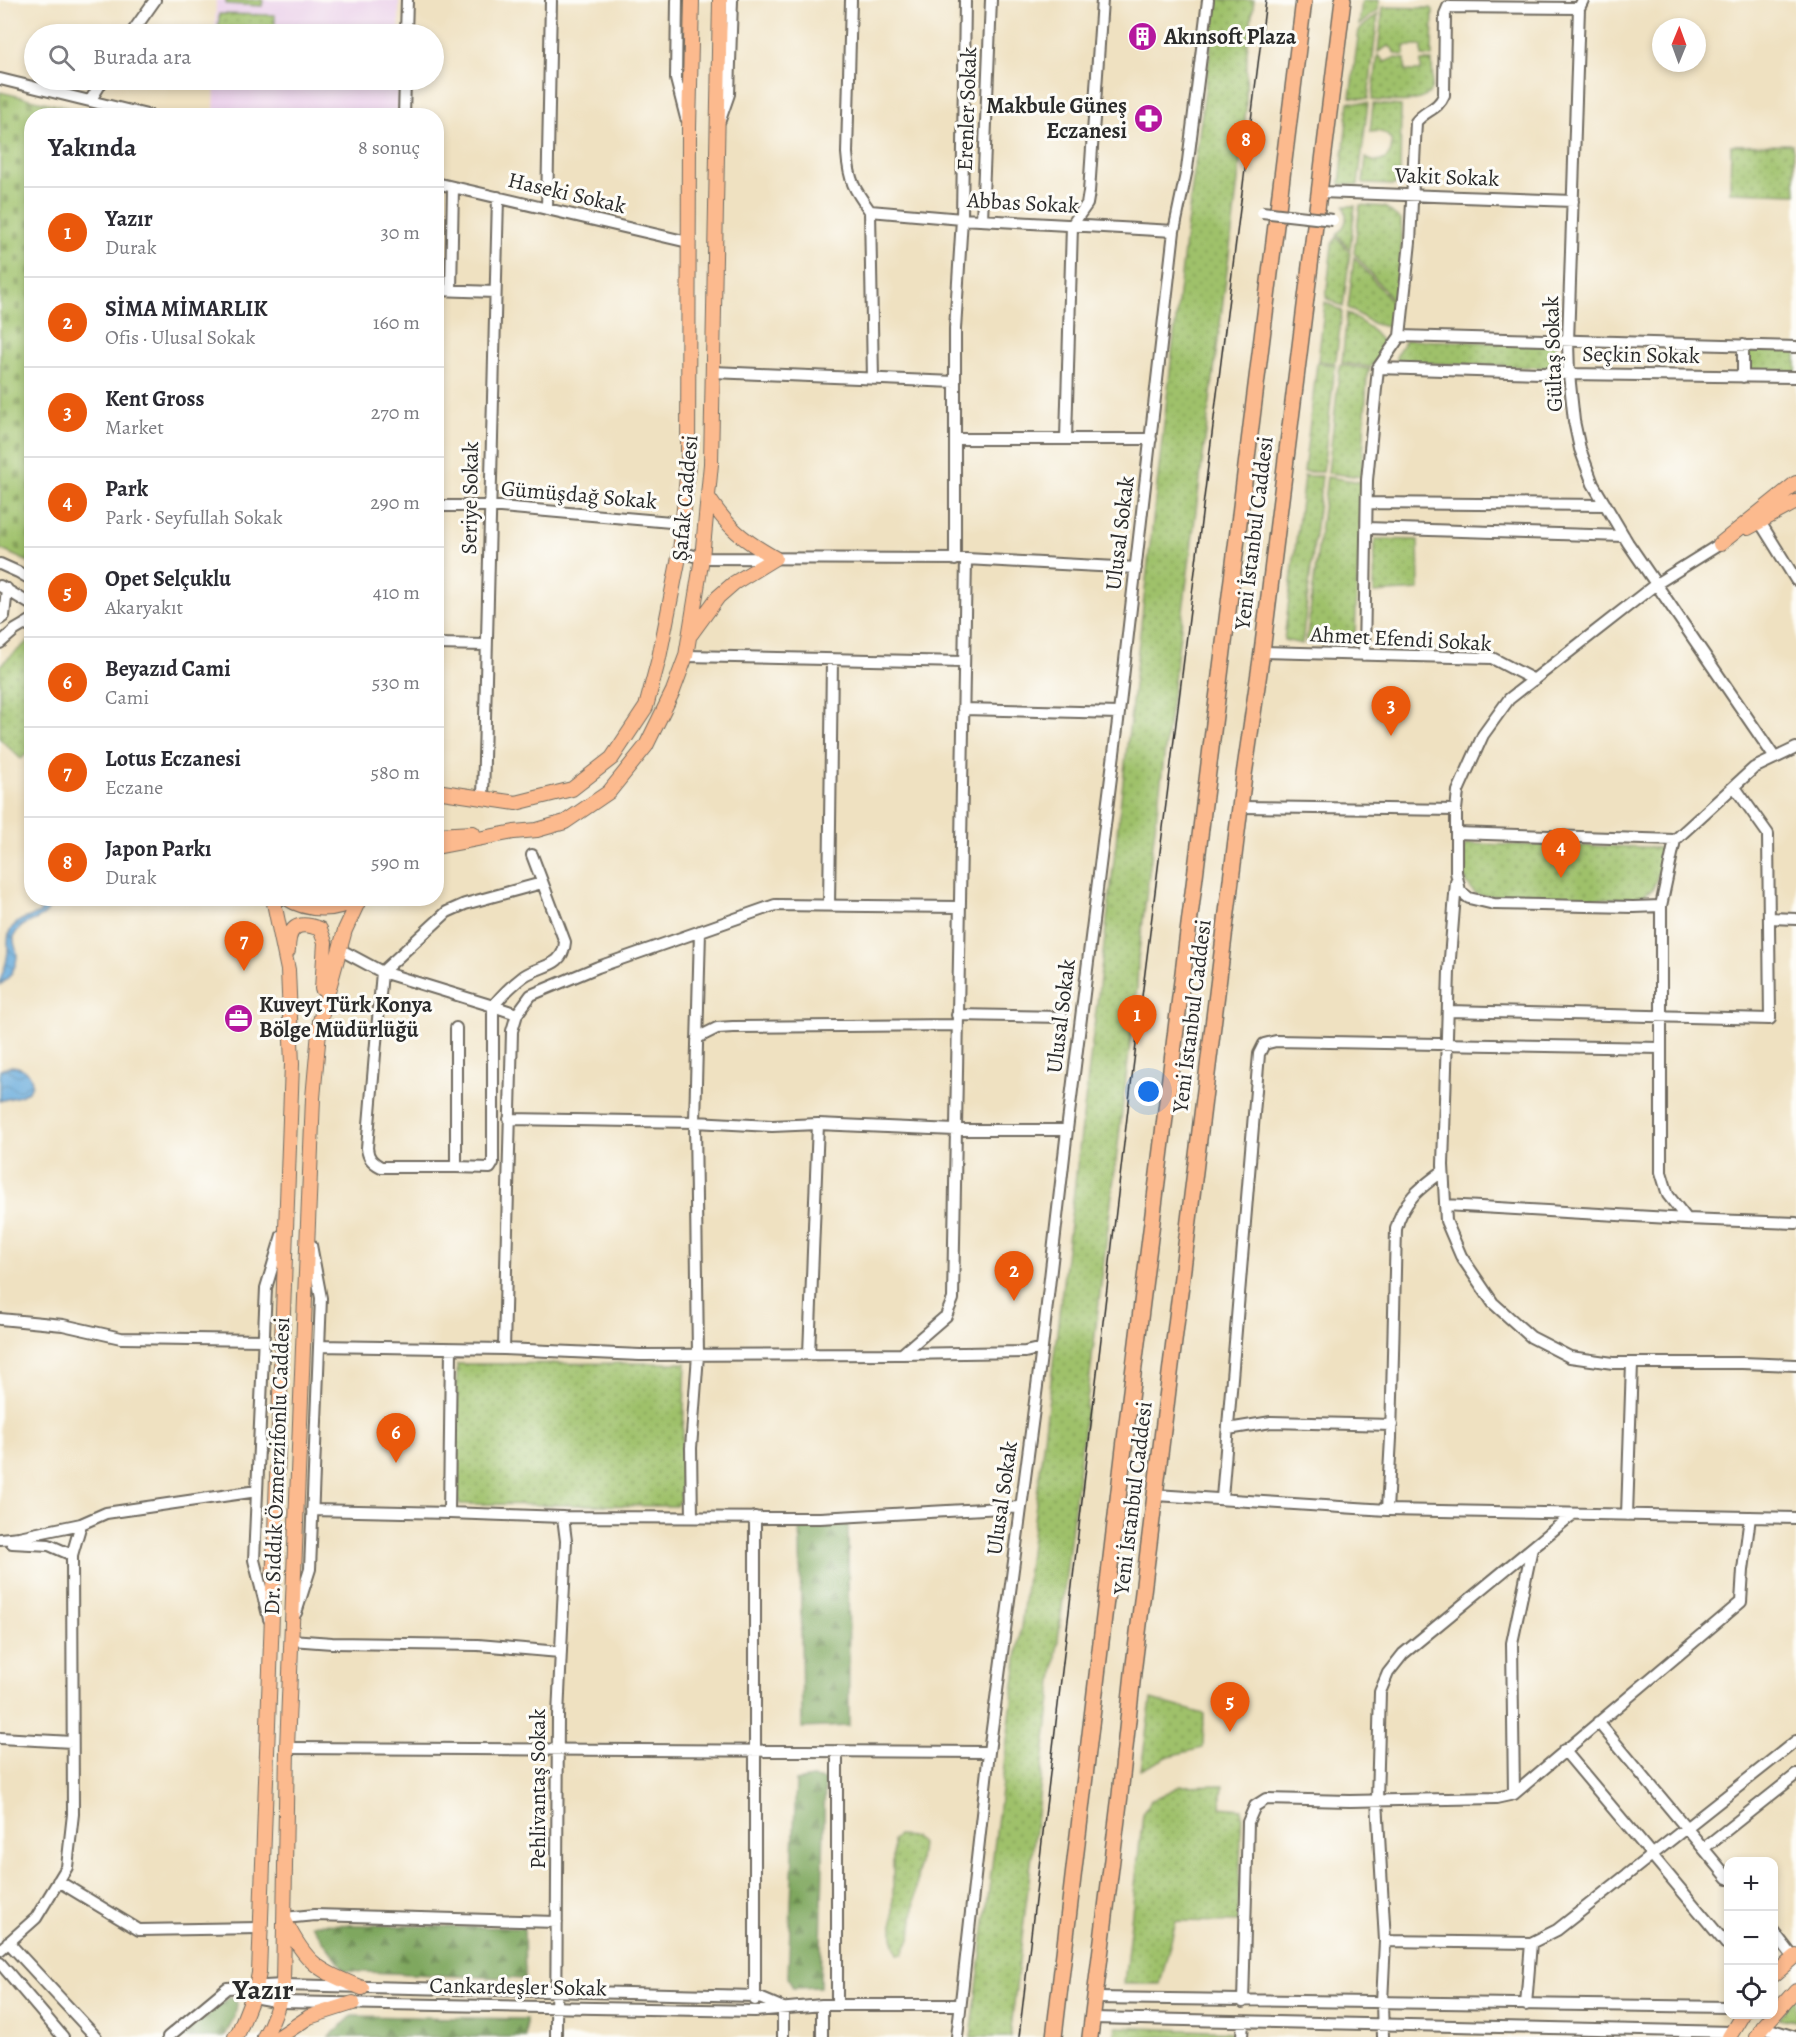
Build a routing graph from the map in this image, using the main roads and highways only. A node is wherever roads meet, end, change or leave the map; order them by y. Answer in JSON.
{"nodes":[{"id":1,"x":692,"y":0,"type":"edge"},
{"id":2,"x":720,"y":0,"type":"edge"},
{"id":3,"x":1304,"y":0,"type":"edge"},
{"id":4,"x":1343,"y":0,"type":"edge"},
{"id":5,"x":1796,"y":483,"type":"edge"},
{"id":6,"x":708,"y":497,"type":"junction"},
{"id":7,"x":1796,"y":502,"type":"edge"},
{"id":8,"x":689,"y":636,"type":"junction"},
{"id":9,"x":444,"y":792,"type":"edge"},
{"id":10,"x":483,"y":799,"type":"junction"},
{"id":11,"x":444,"y":801,"type":"edge"},
{"id":12,"x":509,"y":833,"type":"junction"},
{"id":13,"x":444,"y":835,"type":"edge"},
{"id":14,"x":444,"y":845,"type":"edge"},
{"id":15,"x":275,"y":906,"type":"edge"},
{"id":16,"x":303,"y":906,"type":"edge"},
{"id":17,"x":344,"y":906,"type":"edge"},
{"id":18,"x":357,"y":906,"type":"edge"},
{"id":19,"x":288,"y":970,"type":"junction"},
{"id":20,"x":320,"y":1021,"type":"junction"},
{"id":21,"x":284,"y":1918,"type":"junction"},
{"id":22,"x":1795,"y":1957,"type":"edge"},
{"id":23,"x":1778,"y":1972,"type":"edge"},
{"id":24,"x":362,"y":1988,"type":"road end"},
{"id":25,"x":1796,"y":1990,"type":"edge"},
{"id":26,"x":353,"y":2003,"type":"road end"},
{"id":27,"x":1740,"y":2019,"type":"edge"},
{"id":28,"x":1760,"y":2032,"type":"edge"},
{"id":29,"x":1730,"y":2034,"type":"edge"},
{"id":30,"x":235,"y":2037,"type":"edge"},
{"id":31,"x":264,"y":2037,"type":"edge"},
{"id":32,"x":279,"y":2037,"type":"edge"},
{"id":33,"x":1054,"y":2037,"type":"edge"},
{"id":34,"x":1090,"y":2037,"type":"edge"}],
"edges":[{"from":1,"to":10,"type":"main road","name":"Şafak Caddesi"},
{"from":2,"to":6,"type":"main road","name":"Şafak Caddesi"},
{"from":3,"to":33,"type":"highway","name":"Yeni İstanbul Caddesi"},
{"from":4,"to":34,"type":"highway","name":"Yeni İstanbul Caddesi"},
{"from":5,"to":7,"type":"main road"},
{"from":6,"to":8,"type":"main road","name":"Şafak Caddesi"},
{"from":6,"to":8,"type":"main road"},
{"from":8,"to":12,"type":"main road","name":"Şafak Caddesi"},
{"from":9,"to":10,"type":"main road","name":"Şafak Caddesi"},
{"from":10,"to":11,"type":"main road"},
{"from":12,"to":13,"type":"main road"},
{"from":12,"to":14,"type":"main road","name":"Şafak Caddesi"},
{"from":15,"to":19,"type":"main road","name":"Dr. Sıddık Özmerzifonlu Caddesi"},
{"from":16,"to":17,"type":"main road"},
{"from":18,"to":20,"type":"main road","name":"Dr. Sıddık Özmerzifonlu Caddesi"},
{"from":19,"to":20,"type":"main road"},
{"from":19,"to":30,"type":"main road","name":"Dr. Sıddık Özmerzifonlu Caddesi"},
{"from":20,"to":21,"type":"main road","name":"Dr. Sıddık Özmerzifonlu Caddesi"},
{"from":21,"to":24,"type":"main road"},
{"from":21,"to":31,"type":"main road","name":"Dr. Sıddık Özmerzifonlu Caddesi"},
{"from":22,"to":23,"type":"main road"},
{"from":25,"to":28,"type":"main road"},
{"from":26,"to":32,"type":"main road"},
{"from":27,"to":29,"type":"main road"}]}
